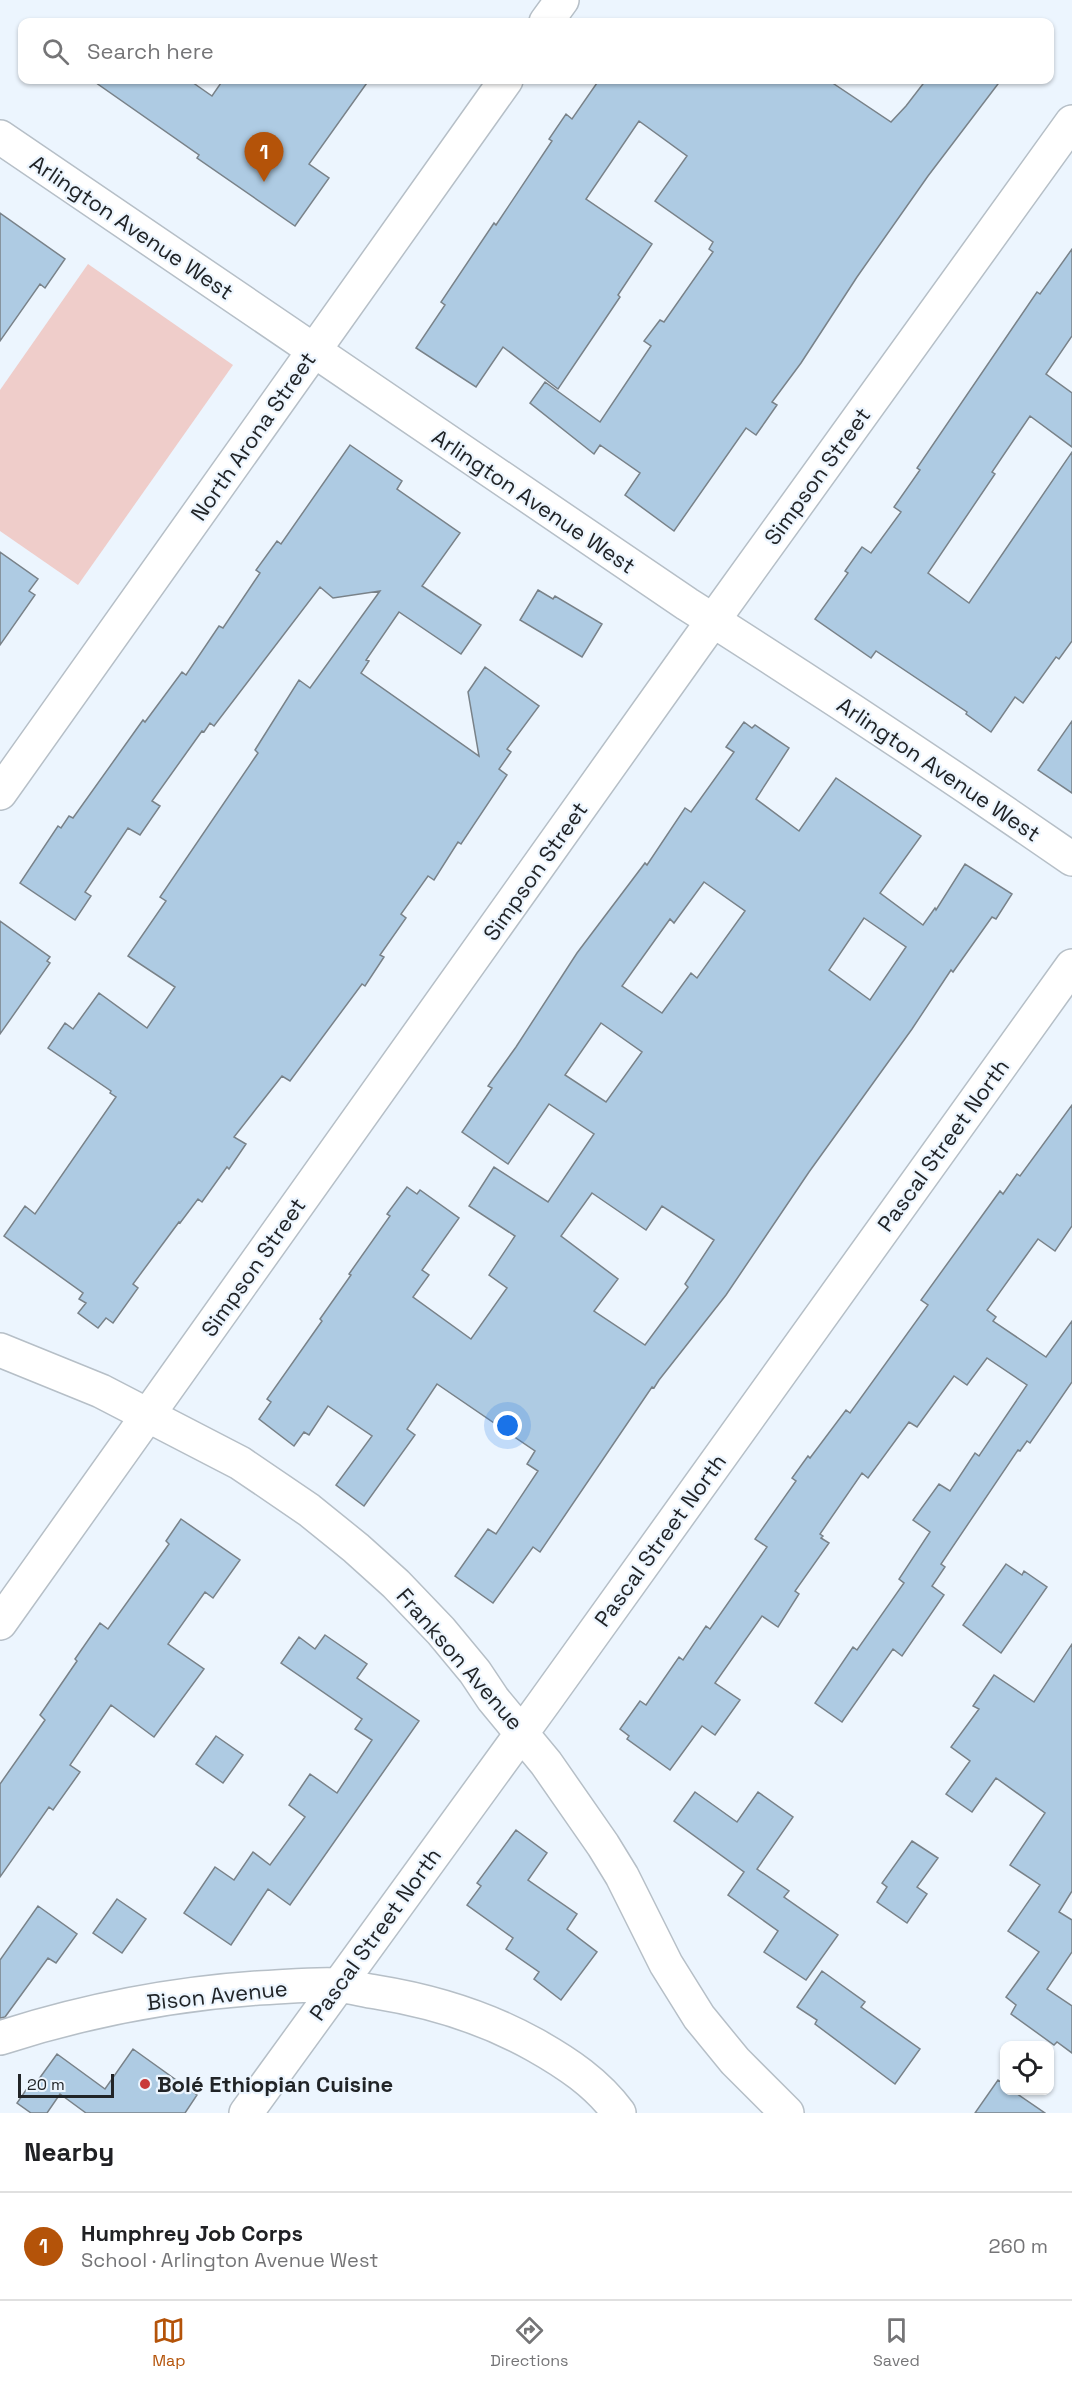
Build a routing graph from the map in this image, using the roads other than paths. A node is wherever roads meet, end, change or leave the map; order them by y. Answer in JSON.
{"nodes":[{"id":1,"x":562,"y":0,"type":"edge"},
{"id":2,"x":549,"y":18,"type":"edge"},
{"id":3,"x":503,"y":84,"type":"edge"},
{"id":4,"x":1072,"y":122,"type":"edge"},
{"id":5,"x":0,"y":137,"type":"edge"},
{"id":6,"x":314,"y":350,"type":"junction"},
{"id":7,"x":713,"y":621,"type":"junction"},
{"id":8,"x":0,"y":793,"type":"edge"},
{"id":9,"x":1072,"y":859,"type":"edge"},
{"id":10,"x":1072,"y":966,"type":"edge"},
{"id":11,"x":0,"y":1350,"type":"edge"},
{"id":12,"x":148,"y":1414,"type":"junction"},
{"id":13,"x":0,"y":1623,"type":"edge"},
{"id":14,"x":522,"y":1731,"type":"junction"},
{"id":15,"x":337,"y":1985,"type":"junction"},
{"id":16,"x":0,"y":2038,"type":"edge"},
{"id":17,"x":246,"y":2113,"type":"edge"},
{"id":18,"x":619,"y":2113,"type":"edge"},
{"id":19,"x":787,"y":2113,"type":"edge"}],
"edges":[{"from":1,"to":2,"type":"street"},
{"from":3,"to":6,"type":"street","name":"North Arona Street"},
{"from":4,"to":7,"type":"street","name":"Simpson Street"},
{"from":5,"to":6,"type":"street","name":"Arlington Avenue West"},
{"from":6,"to":7,"type":"street","name":"Arlington Avenue West"},
{"from":6,"to":8,"type":"street","name":"North Arona Street"},
{"from":7,"to":9,"type":"street","name":"Arlington Avenue West"},
{"from":7,"to":12,"type":"street","name":"Simpson Street"},
{"from":10,"to":14,"type":"street","name":"Pascal Street North"},
{"from":11,"to":12,"type":"street","name":"Frankson Avenue"},
{"from":12,"to":13,"type":"street","name":"Simpson Street"},
{"from":12,"to":14,"type":"street","name":"Frankson Avenue"},
{"from":14,"to":15,"type":"street","name":"Pascal Street North"},
{"from":14,"to":19,"type":"street","name":"Frankson Avenue"},
{"from":15,"to":16,"type":"street","name":"Bison Avenue"},
{"from":15,"to":17,"type":"street","name":"Pascal Street North"},
{"from":15,"to":18,"type":"street","name":"Bison Avenue"}]}
